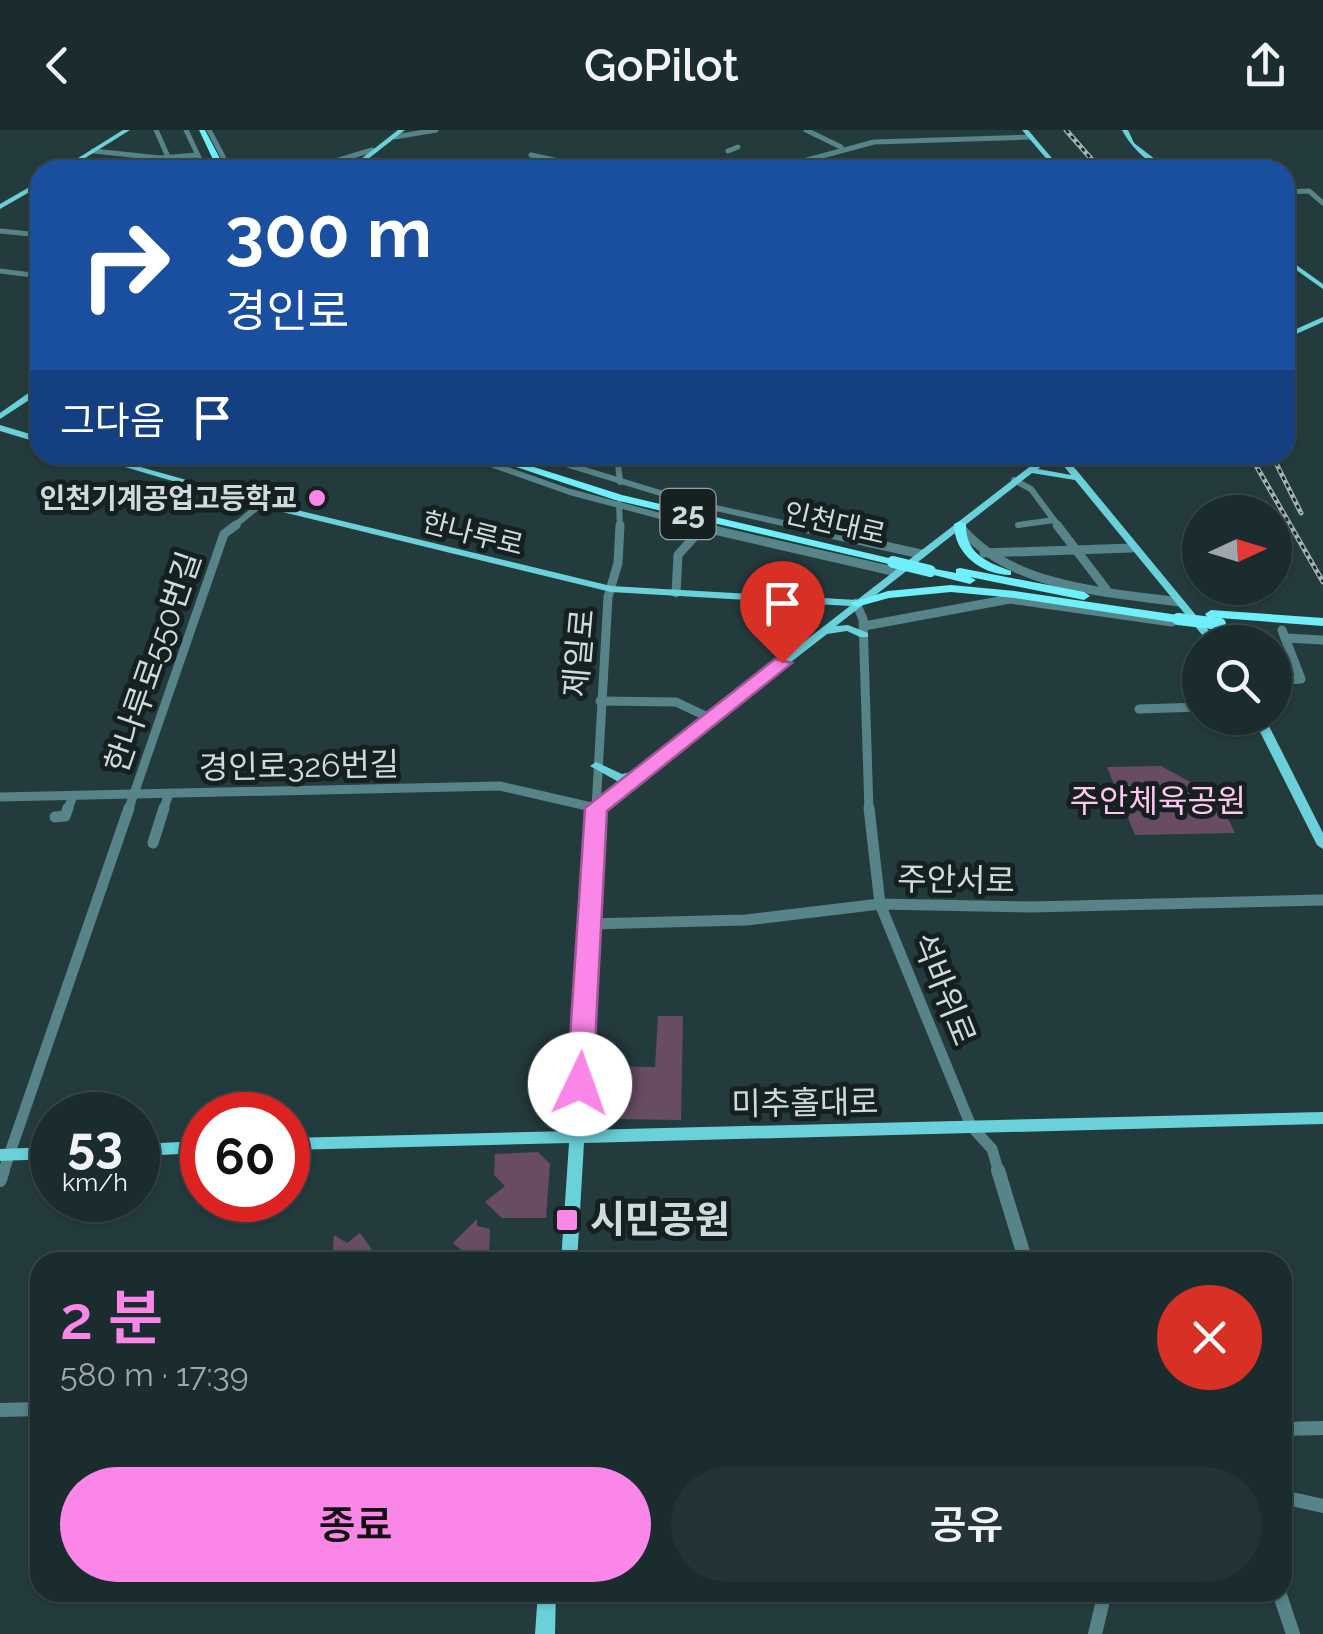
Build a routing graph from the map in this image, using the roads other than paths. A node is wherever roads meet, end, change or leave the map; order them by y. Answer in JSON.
{"nodes":[{"id":1,"x":127,"y":130,"type":"edge"},
{"id":2,"x":156,"y":130,"type":"edge"},
{"id":3,"x":186,"y":130,"type":"edge"},
{"id":4,"x":202,"y":130,"type":"edge"},
{"id":5,"x":402,"y":130,"type":"edge"},
{"id":6,"x":436,"y":130,"type":"edge"},
{"id":7,"x":806,"y":130,"type":"edge"},
{"id":8,"x":1025,"y":130,"type":"edge"},
{"id":9,"x":1125,"y":130,"type":"edge"},
{"id":10,"x":395,"y":137,"type":"junction"},
{"id":11,"x":1031,"y":138,"type":"junction"},
{"id":12,"x":738,"y":147,"type":"dead end"},
{"id":13,"x":842,"y":147,"type":"junction"},
{"id":14,"x":376,"y":150,"type":"junction"},
{"id":15,"x":93,"y":151,"type":"junction"},
{"id":16,"x":728,"y":151,"type":"dead end"},
{"id":17,"x":197,"y":154,"type":"junction"},
{"id":18,"x":530,"y":155,"type":"dead end"},
{"id":19,"x":168,"y":158,"type":"junction"},
{"id":20,"x":78,"y":160,"type":"edge"},
{"id":21,"x":200,"y":160,"type":"edge"},
{"id":22,"x":211,"y":160,"type":"edge"},
{"id":23,"x":217,"y":160,"type":"edge"},
{"id":24,"x":223,"y":160,"type":"edge"},
{"id":25,"x":341,"y":160,"type":"edge"},
{"id":26,"x":363,"y":160,"type":"edge"},
{"id":27,"x":551,"y":160,"type":"edge"},
{"id":28,"x":800,"y":160,"type":"edge"},
{"id":29,"x":1050,"y":160,"type":"edge"},
{"id":30,"x":1153,"y":160,"type":"edge"},
{"id":31,"x":30,"y":189,"type":"edge"},
{"id":32,"x":1323,"y":190,"type":"edge"},
{"id":33,"x":1309,"y":191,"type":"junction"},
{"id":34,"x":1295,"y":192,"type":"edge"},
{"id":35,"x":1323,"y":203,"type":"edge"},
{"id":36,"x":0,"y":207,"type":"edge"},
{"id":37,"x":0,"y":231,"type":"edge"},
{"id":38,"x":30,"y":235,"type":"edge"},
{"id":39,"x":1295,"y":266,"type":"edge"},
{"id":40,"x":0,"y":271,"type":"edge"},
{"id":41,"x":30,"y":275,"type":"edge"},
{"id":42,"x":1323,"y":287,"type":"edge"},
{"id":43,"x":1321,"y":320,"type":"edge"},
{"id":44,"x":1295,"y":333,"type":"edge"},
{"id":45,"x":1295,"y":335,"type":"edge"},
{"id":46,"x":30,"y":397,"type":"edge"},
{"id":47,"x":0,"y":418,"type":"edge"},
{"id":48,"x":0,"y":428,"type":"edge"},
{"id":49,"x":30,"y":437,"type":"edge"},
{"id":50,"x":123,"y":465,"type":"edge"},
{"id":51,"x":489,"y":465,"type":"edge"},
{"id":52,"x":515,"y":465,"type":"edge"},
{"id":53,"x":534,"y":465,"type":"edge"},
{"id":54,"x":567,"y":465,"type":"edge"},
{"id":55,"x":618,"y":465,"type":"edge"},
{"id":56,"x":1029,"y":465,"type":"edge"},
{"id":57,"x":1034,"y":465,"type":"edge"},
{"id":58,"x":1066,"y":465,"type":"edge"},
{"id":59,"x":1026,"y":470,"type":"junction"},
{"id":60,"x":1074,"y":478,"type":"junction"},
{"id":61,"x":1014,"y":480,"type":"junction"},
{"id":62,"x":620,"y":482,"type":"junction"},
{"id":63,"x":261,"y":504,"type":"junction"},
{"id":64,"x":618,"y":504,"type":"junction"},
{"id":65,"x":1054,"y":520,"type":"junction"},
{"id":66,"x":960,"y":524,"type":"junction"},
{"id":67,"x":1018,"y":525,"type":"dead end"},
{"id":68,"x":704,"y":526,"type":"junction"},
{"id":69,"x":1132,"y":548,"type":"junction"},
{"id":70,"x":1079,"y":552,"type":"junction"},
{"id":71,"x":984,"y":553,"type":"junction"},
{"id":72,"x":920,"y":554,"type":"junction"},
{"id":73,"x":897,"y":564,"type":"junction"},
{"id":74,"x":879,"y":586,"type":"junction"},
{"id":75,"x":611,"y":590,"type":"junction"},
{"id":76,"x":676,"y":593,"type":"junction"},
{"id":77,"x":782,"y":599,"type":"junction"},
{"id":78,"x":1110,"y":600,"type":"junction"},
{"id":79,"x":856,"y":603,"type":"junction"},
{"id":80,"x":1176,"y":610,"type":"junction"},
{"id":81,"x":1216,"y":619,"type":"junction"},
{"id":82,"x":1323,"y":622,"type":"edge"},
{"id":83,"x":1198,"y":624,"type":"joint"},
{"id":84,"x":1243,"y":625,"type":"edge"},
{"id":85,"x":864,"y":630,"type":"junction"},
{"id":86,"x":822,"y":631,"type":"junction"},
{"id":87,"x":1292,"y":634,"type":"edge"},
{"id":88,"x":1323,"y":636,"type":"edge"},
{"id":89,"x":1292,"y":658,"type":"edge"},
{"id":90,"x":1292,"y":681,"type":"edge"},
{"id":91,"x":600,"y":701,"type":"junction"},
{"id":92,"x":1182,"y":708,"type":"edge"},
{"id":93,"x":1139,"y":709,"type":"dead end"},
{"id":94,"x":712,"y":718,"type":"junction"},
{"id":95,"x":1267,"y":735,"type":"edge"},
{"id":96,"x":596,"y":766,"type":"junction"},
{"id":97,"x":644,"y":773,"type":"junction"},
{"id":98,"x":134,"y":794,"type":"junction"},
{"id":99,"x":169,"y":794,"type":"junction"},
{"id":100,"x":74,"y":796,"type":"junction"},
{"id":101,"x":0,"y":797,"type":"edge"},
{"id":102,"x":596,"y":808,"type":"junction"},
{"id":103,"x":55,"y":817,"type":"dead end"},
{"id":104,"x":152,"y":843,"type":"dead end"},
{"id":105,"x":1323,"y":845,"type":"edge"},
{"id":106,"x":1323,"y":900,"type":"edge"},
{"id":107,"x":880,"y":904,"type":"junction"},
{"id":108,"x":589,"y":924,"type":"junction"},
{"id":109,"x":1323,"y":1118,"type":"edge"},
{"id":110,"x":971,"y":1126,"type":"junction"},
{"id":111,"x":576,"y":1139,"type":"junction"},
{"id":112,"x":310,"y":1144,"type":"edge"},
{"id":113,"x":30,"y":1154,"type":"edge"},
{"id":114,"x":4,"y":1155,"type":"edge"},
{"id":115,"x":0,"y":1180,"type":"edge"},
{"id":116,"x":569,"y":1252,"type":"edge"},
{"id":117,"x":1023,"y":1252,"type":"edge"},
{"id":118,"x":30,"y":1409,"type":"edge"},
{"id":119,"x":0,"y":1410,"type":"edge"},
{"id":120,"x":1323,"y":1428,"type":"edge"},
{"id":121,"x":1292,"y":1429,"type":"edge"},
{"id":122,"x":1292,"y":1499,"type":"edge"},
{"id":123,"x":1323,"y":1506,"type":"edge"},
{"id":124,"x":547,"y":1602,"type":"edge"},
{"id":125,"x":1103,"y":1602,"type":"edge"},
{"id":126,"x":1282,"y":1602,"type":"edge"},
{"id":127,"x":545,"y":1634,"type":"edge"},
{"id":128,"x":1095,"y":1634,"type":"edge"},
{"id":129,"x":1293,"y":1634,"type":"edge"}],
"edges":[{"from":1,"to":15,"type":"main road"},
{"from":2,"to":19,"type":"street"},
{"from":3,"to":17,"type":"street"},
{"from":4,"to":22,"type":"highway"},
{"from":4,"to":23,"type":"highway"},
{"from":4,"to":24,"type":"street"},
{"from":5,"to":10,"type":"main road"},
{"from":6,"to":10,"type":"street"},
{"from":7,"to":13,"type":"street"},
{"from":8,"to":11,"type":"main road"},
{"from":9,"to":30,"type":"main road"},
{"from":10,"to":14,"type":"main road"},
{"from":11,"to":13,"type":"street"},
{"from":11,"to":29,"type":"main road"},
{"from":12,"to":16,"type":"street"},
{"from":13,"to":28,"type":"street"},
{"from":14,"to":25,"type":"street"},
{"from":14,"to":26,"type":"main road"},
{"from":15,"to":19,"type":"street"},
{"from":15,"to":20,"type":"main road"},
{"from":17,"to":19,"type":"street"},
{"from":17,"to":21,"type":"street"},
{"from":18,"to":27,"type":"street"},
{"from":31,"to":36,"type":"main road"},
{"from":32,"to":33,"type":"street"},
{"from":33,"to":34,"type":"street"},
{"from":33,"to":35,"type":"street"},
{"from":37,"to":38,"type":"street"},
{"from":39,"to":42,"type":"main road"},
{"from":40,"to":41,"type":"street"},
{"from":43,"to":44,"type":"main road"},
{"from":43,"to":45,"type":"main road"},
{"from":46,"to":47,"type":"main road"},
{"from":48,"to":49,"type":"main road"},
{"from":50,"to":63,"type":"main road","name":"한나루로"},
{"from":51,"to":64,"type":"street"},
{"from":52,"to":73,"type":"highway","name":"인천대로","number":"25"},
{"from":53,"to":73,"type":"highway","name":"인천대로","number":"25"},
{"from":54,"to":62,"type":"street"},
{"from":55,"to":62,"type":"street"},
{"from":56,"to":59,"type":"main road"},
{"from":57,"to":59,"type":"main road"},
{"from":58,"to":60,"type":"main road"},
{"from":59,"to":60,"type":"main road"},
{"from":59,"to":61,"type":"main road"},
{"from":60,"to":69,"type":"main road"},
{"from":61,"to":65,"type":"street"},
{"from":61,"to":66,"type":"main road"},
{"from":62,"to":72,"type":"street"},
{"from":63,"to":75,"type":"main road","name":"한나루로"},
{"from":63,"to":98,"type":"street","name":"한나루로550번길"},
{"from":64,"to":68,"type":"street"},
{"from":64,"to":75,"type":"street","name":"제일로"},
{"from":65,"to":67,"type":"street"},
{"from":65,"to":70,"type":"street"},
{"from":66,"to":71,"type":"street"},
{"from":66,"to":72,"type":"main road"},
{"from":66,"to":78,"type":"highway"},
{"from":68,"to":73,"type":"street"},
{"from":68,"to":76,"type":"street"},
{"from":69,"to":70,"type":"street"},
{"from":69,"to":80,"type":"main road"},
{"from":70,"to":71,"type":"street"},
{"from":70,"to":78,"type":"street"},
{"from":71,"to":78,"type":"street"},
{"from":72,"to":73,"type":"main road"},
{"from":73,"to":74,"type":"main road"},
{"from":73,"to":78,"type":"highway","name":"인천대로","number":"25","bridge":true},
{"from":74,"to":77,"type":"main road"},
{"from":74,"to":79,"type":"main road"},
{"from":75,"to":76,"type":"main road","name":"한나루로"},
{"from":75,"to":91,"type":"street","name":"제일로"},
{"from":76,"to":77,"type":"main road","name":"한나루로"},
{"from":77,"to":79,"type":"main road","name":"한나루로"},
{"from":78,"to":79,"type":"highway"},
{"from":78,"to":80,"type":"highway","name":"인천대로"},
{"from":78,"to":80,"type":"street"},
{"from":79,"to":85,"type":"street","name":"석바위로"},
{"from":79,"to":86,"type":"main road"},
{"from":80,"to":81,"type":"highway","name":"인천대로","bridge":true},
{"from":80,"to":83,"type":"main road"},
{"from":81,"to":82,"type":"highway"},
{"from":81,"to":84,"type":"highway"},
{"from":83,"to":85,"type":"street"},
{"from":85,"to":86,"type":"main road"},
{"from":85,"to":107,"type":"street","name":"석바위로"},
{"from":86,"to":94,"type":"main road"},
{"from":87,"to":88,"type":"highway"},
{"from":89,"to":90,"type":"street"},
{"from":91,"to":94,"type":"street"},
{"from":91,"to":96,"type":"street","name":"제일로"},
{"from":92,"to":93,"type":"street"},
{"from":94,"to":97,"type":"main road"},
{"from":95,"to":105,"type":"main road"},
{"from":96,"to":97,"type":"main road"},
{"from":96,"to":102,"type":"street","name":"제일로"},
{"from":97,"to":102,"type":"main road"},
{"from":98,"to":99,"type":"street","name":"경인로326번길"},
{"from":98,"to":100,"type":"street","name":"경인로326번길"},
{"from":98,"to":114,"type":"street","name":"한나루로550번길"},
{"from":99,"to":102,"type":"street","name":"경인로326번길"},
{"from":99,"to":104,"type":"street"},
{"from":100,"to":101,"type":"street","name":"경인로326번길"},
{"from":100,"to":103,"type":"street"},
{"from":102,"to":108,"type":"main road"},
{"from":106,"to":107,"type":"street","name":"주안서로"},
{"from":107,"to":108,"type":"street","name":"주안서로"},
{"from":107,"to":110,"type":"street","name":"석바위로"},
{"from":108,"to":111,"type":"main road"},
{"from":109,"to":110,"type":"main road","name":"미추홀대로"},
{"from":110,"to":111,"type":"main road","name":"미추홀대로"},
{"from":110,"to":117,"type":"street","name":"석바위로"},
{"from":111,"to":112,"type":"main road","name":"미추홀대로"},
{"from":111,"to":116,"type":"main road"},
{"from":113,"to":114,"type":"main road"},
{"from":114,"to":115,"type":"street","name":"한나루로550번길"},
{"from":118,"to":119,"type":"street"},
{"from":120,"to":121,"type":"street"},
{"from":122,"to":123,"type":"street"},
{"from":124,"to":127,"type":"main road"},
{"from":125,"to":128,"type":"street"},
{"from":126,"to":129,"type":"street"}]}
